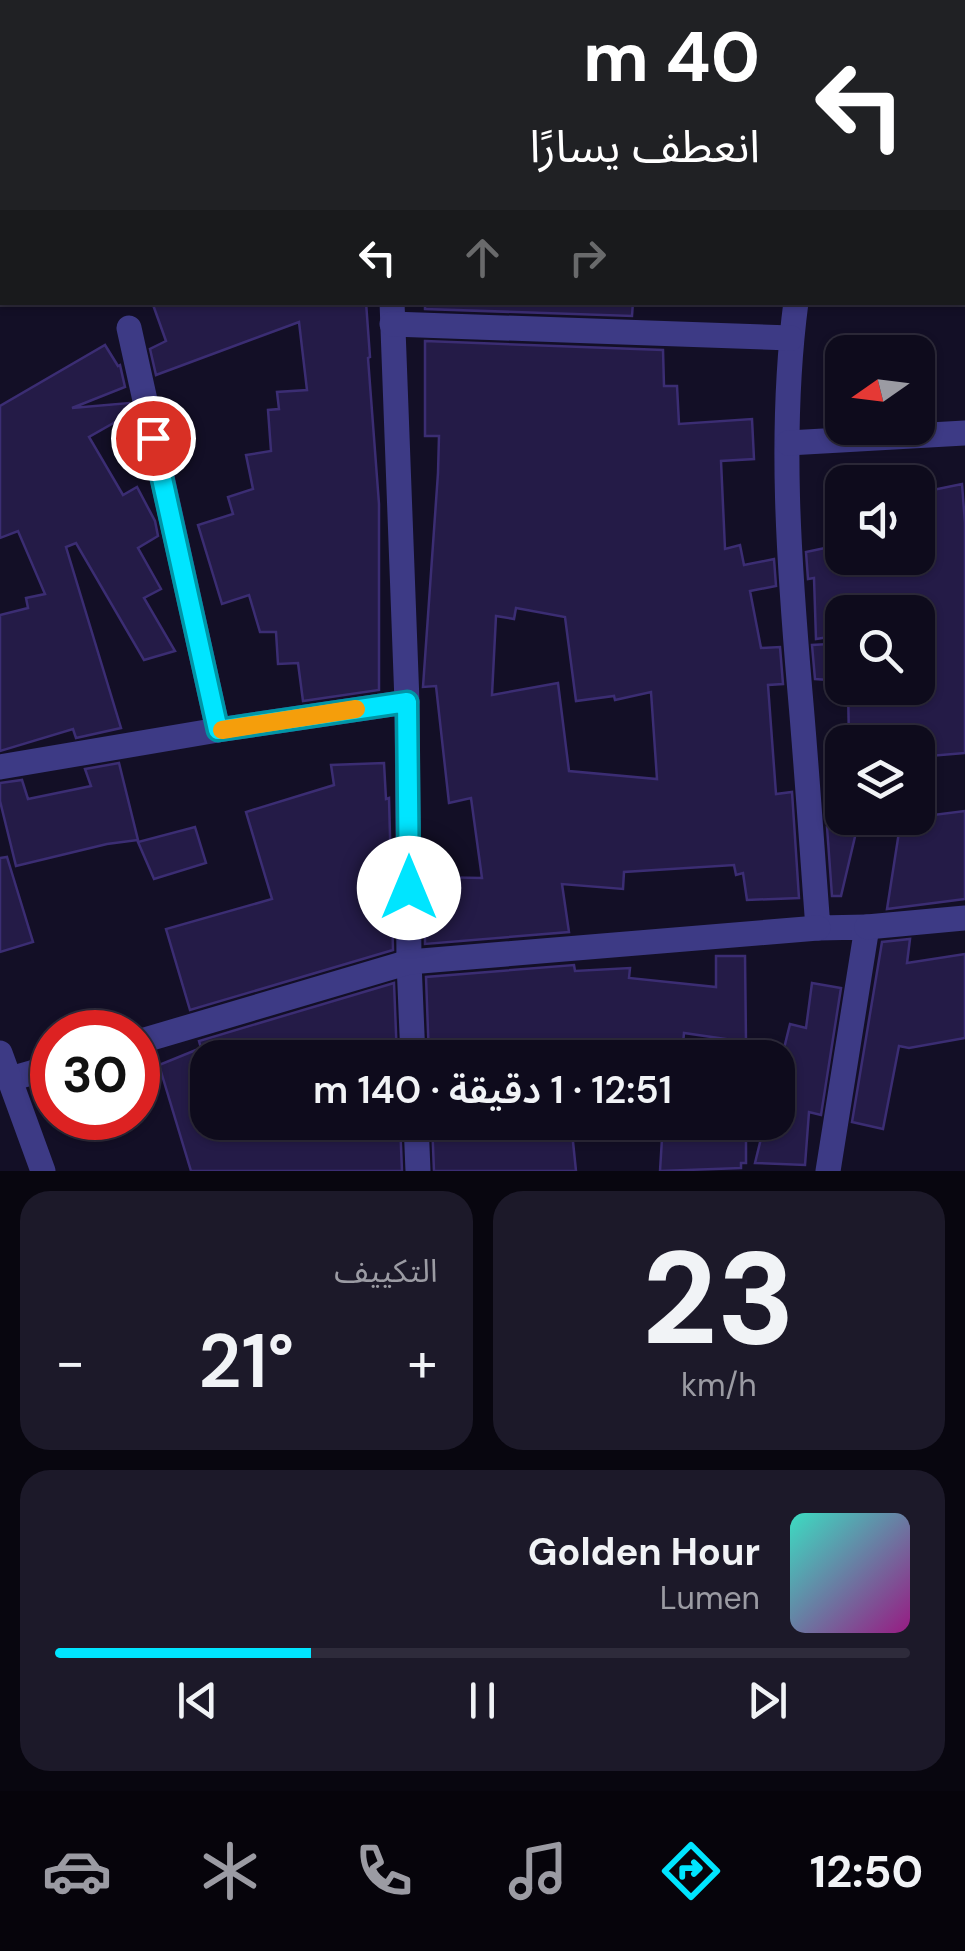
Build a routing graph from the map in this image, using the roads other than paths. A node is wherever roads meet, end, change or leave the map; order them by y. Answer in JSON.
{"nodes":[{"id":1,"x":796,"y":305,"type":"edge"},
{"id":2,"x":392,"y":313,"type":"edge"},
{"id":3,"x":129,"y":328,"type":"dead end"},
{"id":4,"x":791,"y":338,"type":"junction"},
{"id":5,"x":965,"y":432,"type":"edge"},
{"id":6,"x":788,"y":443,"type":"junction"},
{"id":7,"x":407,"y":702,"type":"junction"},
{"id":8,"x":218,"y":730,"type":"junction"},
{"id":9,"x":0,"y":768,"type":"edge"},
{"id":10,"x":965,"y":918,"type":"edge"},
{"id":11,"x":867,"y":927,"type":"junction"},
{"id":12,"x":818,"y":928,"type":"junction"},
{"id":13,"x":409,"y":962,"type":"junction"},
{"id":14,"x":160,"y":1036,"type":"edge"},
{"id":15,"x":412,"y":1040,"type":"edge"},
{"id":16,"x":0,"y":1053,"type":"edge"},
{"id":17,"x":30,"y":1073,"type":"edge"},
{"id":18,"x":10,"y":1079,"type":"junction"},
{"id":19,"x":417,"y":1140,"type":"edge"},
{"id":20,"x":44,"y":1171,"type":"edge"},
{"id":21,"x":418,"y":1171,"type":"edge"},
{"id":22,"x":828,"y":1171,"type":"edge"}],
"edges":[{"from":1,"to":4,"type":"street"},
{"from":2,"to":4,"type":"street"},
{"from":2,"to":7,"type":"street"},
{"from":3,"to":8,"type":"street"},
{"from":4,"to":6,"type":"street"},
{"from":5,"to":6,"type":"street"},
{"from":6,"to":12,"type":"street"},
{"from":7,"to":8,"type":"street"},
{"from":7,"to":13,"type":"street"},
{"from":8,"to":9,"type":"street"},
{"from":10,"to":11,"type":"street"},
{"from":11,"to":12,"type":"street"},
{"from":11,"to":22,"type":"street"},
{"from":12,"to":13,"type":"street"},
{"from":13,"to":14,"type":"street"},
{"from":13,"to":15,"type":"street"},
{"from":16,"to":18,"type":"street"},
{"from":17,"to":18,"type":"street"},
{"from":18,"to":20,"type":"street"},
{"from":19,"to":21,"type":"street"}]}
